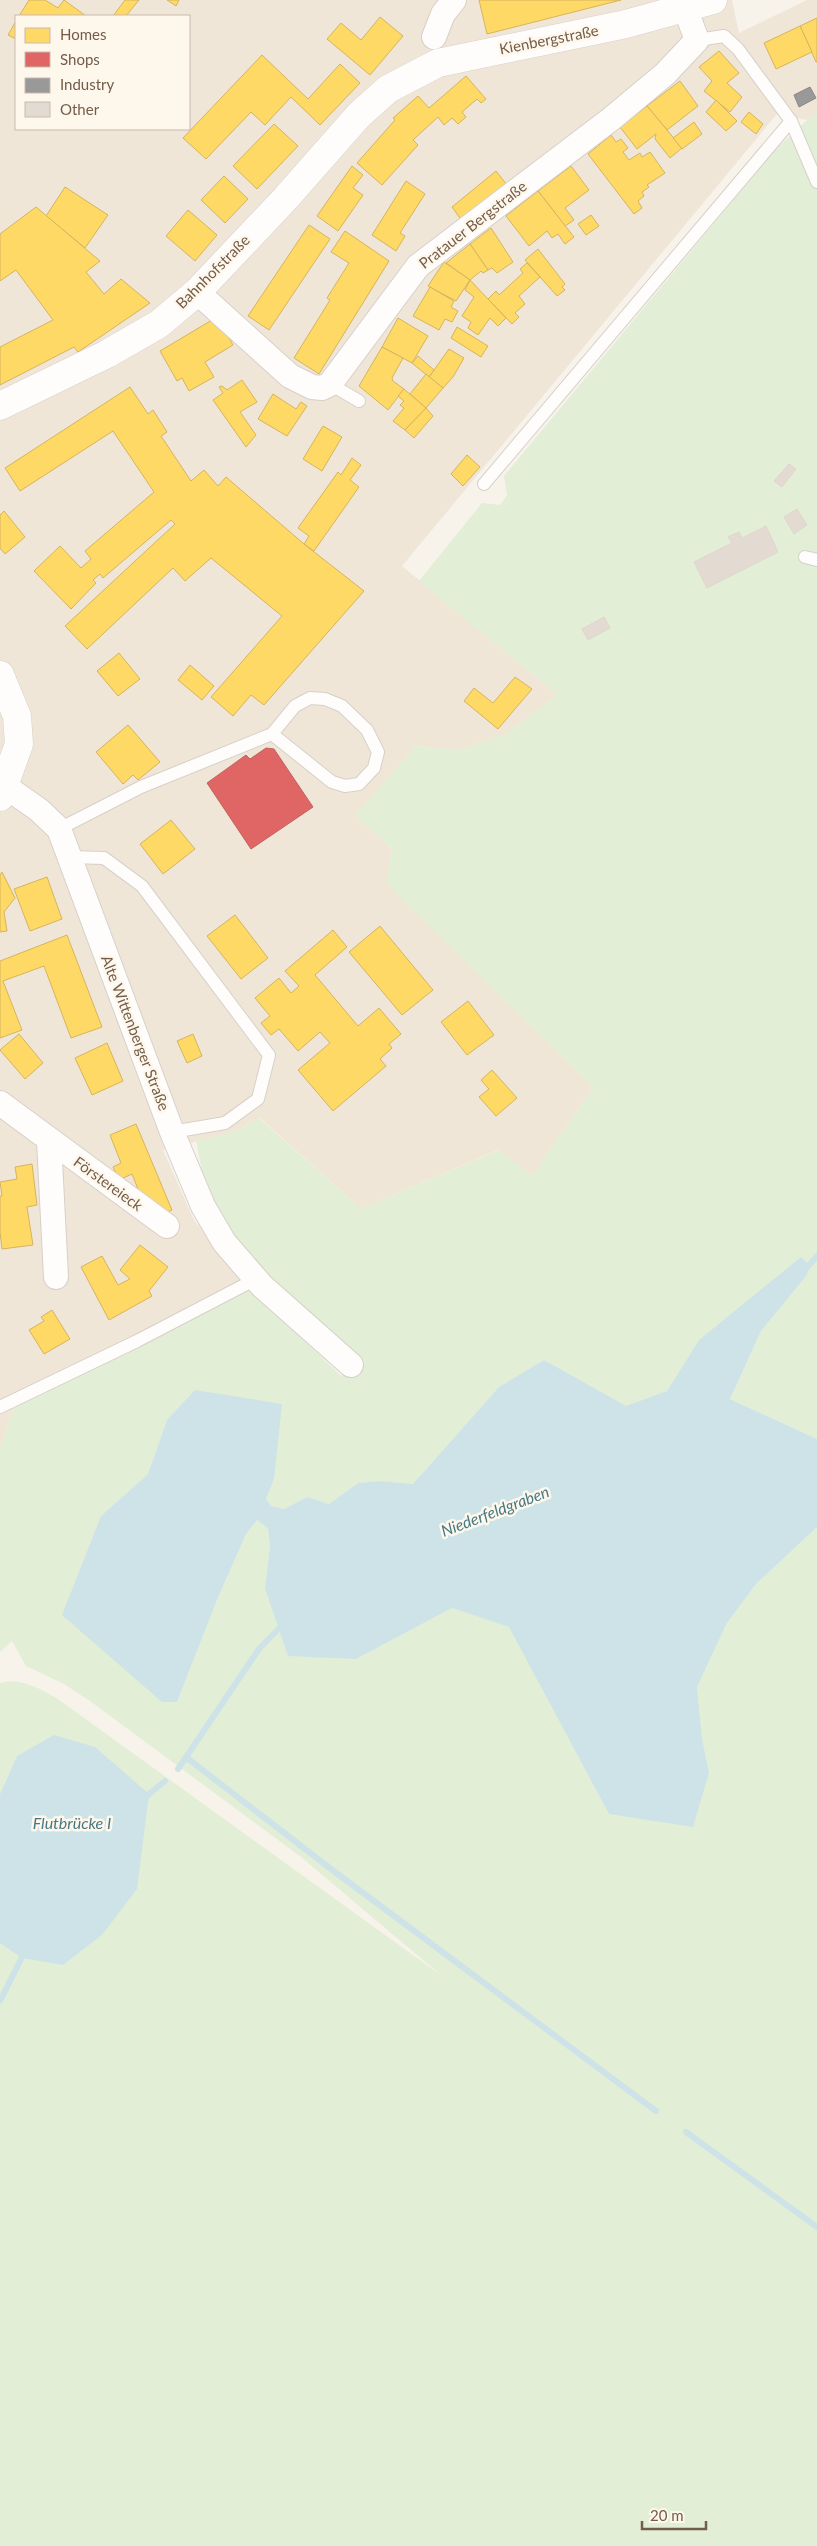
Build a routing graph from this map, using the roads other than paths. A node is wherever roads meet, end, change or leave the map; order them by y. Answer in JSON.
{"nodes":[{"id":1,"x":454,"y":0,"type":"edge"},
{"id":2,"x":713,"y":0,"type":"edge"},
{"id":3,"x":683,"y":4,"type":"edge"},
{"id":4,"x":434,"y":37,"type":"dead end"},
{"id":5,"x":697,"y":40,"type":"junction"},
{"id":6,"x":388,"y":89,"type":"joint"},
{"id":7,"x":791,"y":121,"type":"junction"},
{"id":8,"x":817,"y":182,"type":"edge"},
{"id":9,"x":197,"y":292,"type":"junction"},
{"id":10,"x":330,"y":384,"type":"junction"},
{"id":11,"x":359,"y":400,"type":"dead end"},
{"id":12,"x":0,"y":406,"type":"edge"},
{"id":13,"x":484,"y":484,"type":"dead end"},
{"id":14,"x":0,"y":675,"type":"edge"},
{"id":15,"x":272,"y":734,"type":"junction"},
{"id":16,"x":3,"y":791,"type":"edge"},
{"id":17,"x":59,"y":829,"type":"junction"},
{"id":18,"x":69,"y":858,"type":"junction"},
{"id":19,"x":0,"y":1102,"type":"edge"},
{"id":20,"x":172,"y":1132,"type":"junction"},
{"id":21,"x":49,"y":1141,"type":"junction"},
{"id":22,"x":167,"y":1226,"type":"dead end"},
{"id":23,"x":56,"y":1277,"type":"dead end"},
{"id":24,"x":256,"y":1279,"type":"junction"},
{"id":25,"x":351,"y":1366,"type":"dead end"},
{"id":26,"x":0,"y":1407,"type":"edge"}],
"edges":[{"from":1,"to":4,"type":"street"},
{"from":2,"to":3,"type":"street","name":"Kienbergstraße"},
{"from":3,"to":5,"type":"street"},
{"from":3,"to":6,"type":"street","name":"Kienbergstraße"},
{"from":5,"to":7,"type":"lane"},
{"from":5,"to":10,"type":"street","name":"Pratauer Bergstraße"},
{"from":6,"to":9,"type":"street","name":"Bahnhofstraße"},
{"from":7,"to":8,"type":"lane"},
{"from":7,"to":13,"type":"lane"},
{"from":9,"to":10,"type":"street"},
{"from":9,"to":12,"type":"street","name":"Bahnhofstraße"},
{"from":10,"to":11,"type":"lane"},
{"from":14,"to":16,"type":"street","name":"Alte Wittenberger Straße"},
{"from":15,"to":15,"type":"lane"},
{"from":15,"to":17,"type":"lane"},
{"from":16,"to":17,"type":"street","name":"Alte Wittenberger Straße"},
{"from":17,"to":18,"type":"street","name":"Alte Wittenberger Straße"},
{"from":18,"to":20,"type":"street","name":"Alte Wittenberger Straße"},
{"from":18,"to":20,"type":"lane"},
{"from":19,"to":21,"type":"street","name":"Förstereieck"},
{"from":20,"to":24,"type":"street","name":"Alte Wittenberger Straße"},
{"from":21,"to":22,"type":"street","name":"Förstereieck"},
{"from":21,"to":23,"type":"street","name":"Förstereieck"},
{"from":24,"to":25,"type":"street","name":"Alte Wittenberger Straße"},
{"from":24,"to":26,"type":"lane"}]}
